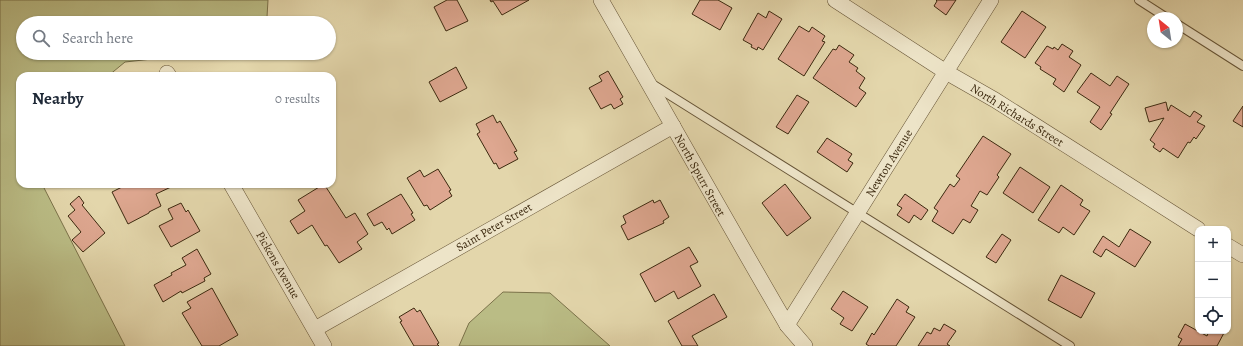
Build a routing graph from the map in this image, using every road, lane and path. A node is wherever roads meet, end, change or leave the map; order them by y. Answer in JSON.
{"nodes":[{"id":1,"x":601,"y":0,"type":"edge"},
{"id":2,"x":835,"y":0,"type":"edge"},
{"id":3,"x":991,"y":0,"type":"edge"},
{"id":4,"x":1139,"y":0,"type":"edge"},
{"id":5,"x":1158,"y":12,"type":"edge"},
{"id":6,"x":1183,"y":28,"type":"edge"},
{"id":7,"x":1243,"y":66,"type":"edge"},
{"id":8,"x":946,"y":72,"type":"junction"},
{"id":9,"x":648,"y":81,"type":"junction"},
{"id":10,"x":673,"y":126,"type":"junction"},
{"id":11,"x":233,"y":188,"type":"edge"},
{"id":12,"x":858,"y":213,"type":"junction"},
{"id":13,"x":1195,"y":227,"type":"edge"},
{"id":14,"x":1231,"y":248,"type":"edge"},
{"id":15,"x":1243,"y":255,"type":"edge"},
{"id":16,"x":787,"y":325,"type":"junction"},
{"id":17,"x":315,"y":329,"type":"junction"},
{"id":18,"x":324,"y":346,"type":"edge"},
{"id":19,"x":805,"y":346,"type":"edge"},
{"id":20,"x":1070,"y":346,"type":"edge"}],
"edges":[{"from":1,"to":9,"type":"street","name":"North Spurr Street"},
{"from":2,"to":8,"type":"street","name":"North Richards Street"},
{"from":3,"to":8,"type":"street","name":"Newton Avenue"},
{"from":4,"to":5,"type":"lane"},
{"from":6,"to":7,"type":"lane"},
{"from":8,"to":12,"type":"street","name":"Newton Avenue"},
{"from":8,"to":13,"type":"street","name":"North Richards Street"},
{"from":9,"to":10,"type":"street","name":"North Spurr Street"},
{"from":9,"to":12,"type":"lane"},
{"from":10,"to":16,"type":"street","name":"North Spurr Street"},
{"from":10,"to":17,"type":"street","name":"Saint Peter Street"},
{"from":11,"to":17,"type":"street","name":"Pickens Avenue"},
{"from":12,"to":16,"type":"street","name":"Newton Avenue"},
{"from":12,"to":20,"type":"lane"},
{"from":14,"to":15,"type":"street"},
{"from":16,"to":19,"type":"street","name":"North Spurr Street"},
{"from":17,"to":18,"type":"street","name":"Pickens Avenue"}]}
